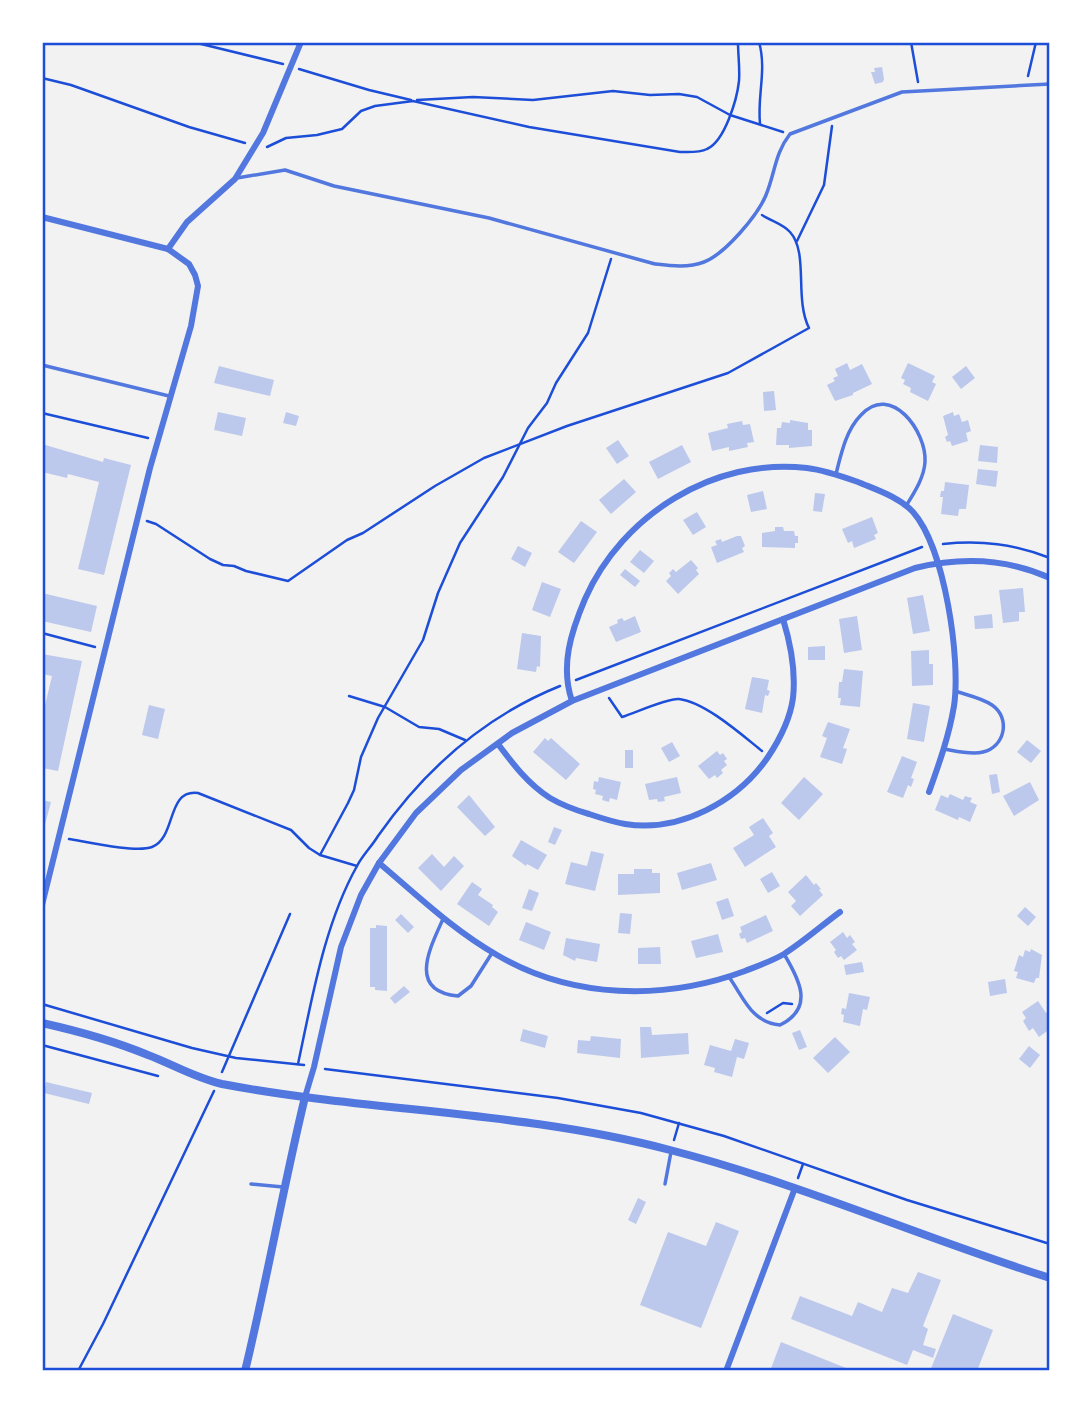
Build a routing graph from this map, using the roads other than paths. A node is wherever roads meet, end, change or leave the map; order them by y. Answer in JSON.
{"nodes":[{"id":1,"x":301,"y":42,"type":"edge"},
{"id":2,"x":1050,"y":84,"type":"edge"},
{"id":3,"x":235,"y":179,"type":"junction"},
{"id":4,"x":42,"y":217,"type":"edge"},
{"id":5,"x":168,"y":249,"type":"junction"},
{"id":6,"x":42,"y":365,"type":"edge"},
{"id":7,"x":170,"y":396,"type":"junction"},
{"id":8,"x":836,"y":474,"type":"junction"},
{"id":9,"x":906,"y":506,"type":"junction"},
{"id":10,"x":938,"y":563,"type":"junction"},
{"id":11,"x":1050,"y":578,"type":"edge"},
{"id":12,"x":783,"y":619,"type":"junction"},
{"id":13,"x":955,"y":691,"type":"junction"},
{"id":14,"x":572,"y":701,"type":"junction"},
{"id":15,"x":498,"y":744,"type":"junction"},
{"id":16,"x":944,"y":749,"type":"junction"},
{"id":17,"x":929,"y":792,"type":"dead end"},
{"id":18,"x":379,"y":863,"type":"junction"},
{"id":19,"x":42,"y":905,"type":"edge"},
{"id":20,"x":840,"y":912,"type":"dead end"},
{"id":21,"x":443,"y":919,"type":"junction"},
{"id":22,"x":492,"y":953,"type":"junction"},
{"id":23,"x":784,"y":954,"type":"junction"},
{"id":24,"x":729,"y":977,"type":"junction"},
{"id":25,"x":42,"y":1023,"type":"edge"},
{"id":26,"x":305,"y":1097,"type":"junction"},
{"id":27,"x":671,"y":1150,"type":"junction"},
{"id":28,"x":251,"y":1184,"type":"dead end"},
{"id":29,"x":666,"y":1184,"type":"dead end"},
{"id":30,"x":285,"y":1187,"type":"junction"},
{"id":31,"x":795,"y":1188,"type":"junction"},
{"id":32,"x":1050,"y":1278,"type":"edge"},
{"id":33,"x":245,"y":1371,"type":"edge"},
{"id":34,"x":726,"y":1371,"type":"edge"}],
"edges":[{"from":1,"to":3,"type":"street"},
{"from":2,"to":3,"type":"lane"},
{"from":3,"to":5,"type":"street"},
{"from":4,"to":5,"type":"street"},
{"from":5,"to":7,"type":"street"},
{"from":6,"to":7,"type":"lane"},
{"from":7,"to":19,"type":"street"},
{"from":8,"to":9,"type":"street"},
{"from":8,"to":9,"type":"lane"},
{"from":8,"to":14,"type":"street"},
{"from":9,"to":10,"type":"street"},
{"from":10,"to":11,"type":"street"},
{"from":10,"to":12,"type":"street"},
{"from":10,"to":13,"type":"street"},
{"from":12,"to":14,"type":"street"},
{"from":12,"to":15,"type":"street"},
{"from":13,"to":16,"type":"street"},
{"from":13,"to":16,"type":"lane"},
{"from":14,"to":15,"type":"street"},
{"from":15,"to":18,"type":"street"},
{"from":16,"to":17,"type":"street"},
{"from":18,"to":21,"type":"street"},
{"from":18,"to":26,"type":"street"},
{"from":20,"to":23,"type":"street"},
{"from":21,"to":22,"type":"street"},
{"from":21,"to":22,"type":"lane"},
{"from":22,"to":24,"type":"street"},
{"from":23,"to":24,"type":"street"},
{"from":23,"to":24,"type":"lane"},
{"from":25,"to":26,"type":"street"},
{"from":26,"to":27,"type":"street"},
{"from":26,"to":30,"type":"street"},
{"from":27,"to":29,"type":"lane"},
{"from":27,"to":31,"type":"street"},
{"from":28,"to":30,"type":"lane"},
{"from":30,"to":33,"type":"street"},
{"from":31,"to":32,"type":"street"},
{"from":31,"to":34,"type":"street"}]}
